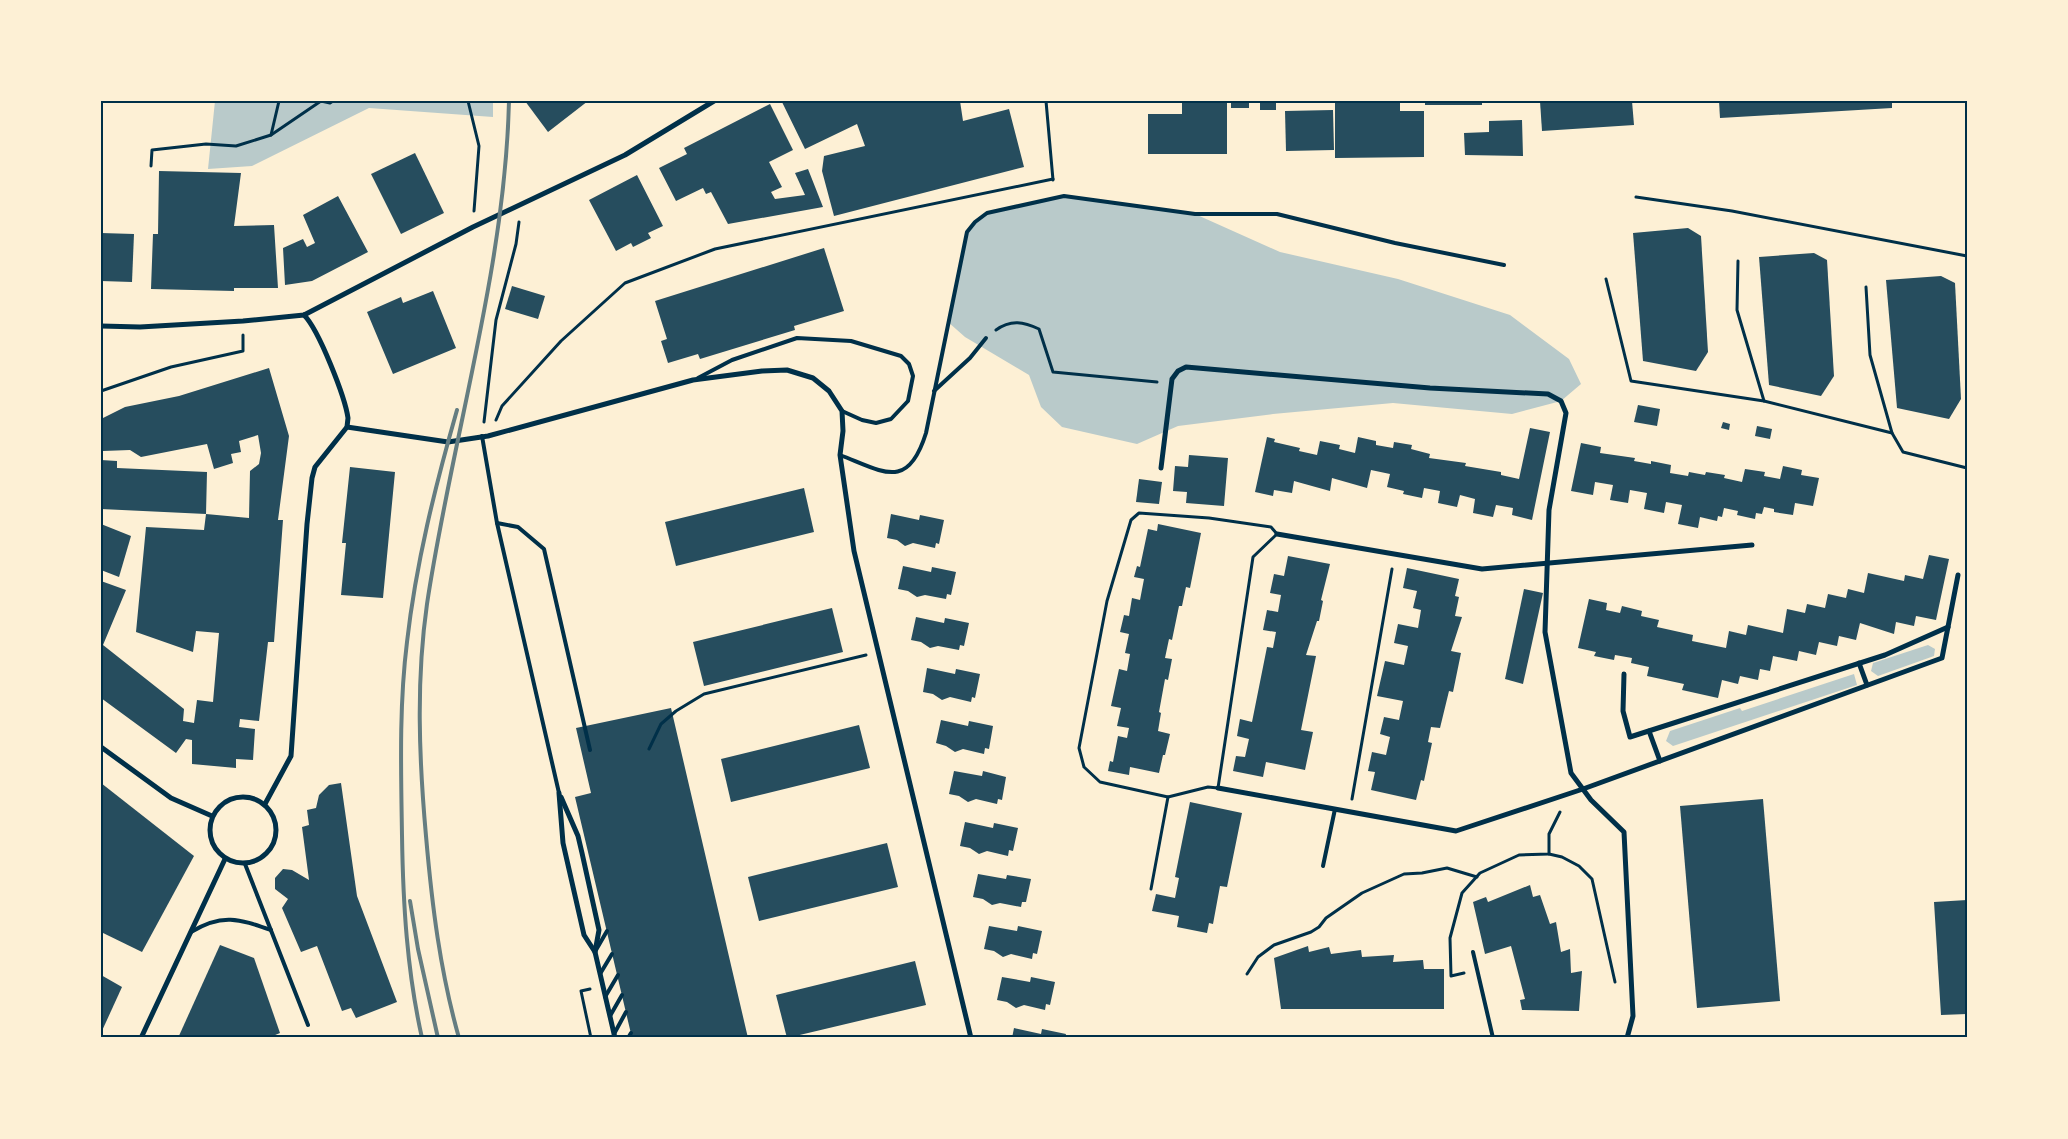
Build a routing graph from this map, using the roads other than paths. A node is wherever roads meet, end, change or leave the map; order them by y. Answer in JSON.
{"nodes":[{"id":1,"x":714,"y":101,"type":"edge"},
{"id":2,"x":1504,"y":265,"type":"dead end"},
{"id":3,"x":304,"y":315,"type":"junction"},
{"id":4,"x":101,"y":326,"type":"edge"},
{"id":5,"x":986,"y":338,"type":"road end"},
{"id":6,"x":693,"y":380,"type":"junction"},
{"id":7,"x":934,"y":391,"type":"junction"},
{"id":8,"x":842,"y":411,"type":"junction"},
{"id":9,"x":347,"y":427,"type":"junction"},
{"id":10,"x":482,"y":436,"type":"junction"},
{"id":11,"x":840,"y":454,"type":"junction"},
{"id":12,"x":1161,"y":468,"type":"dead end"},
{"id":13,"x":497,"y":523,"type":"junction"},
{"id":14,"x":1277,"y":534,"type":"road end"},
{"id":15,"x":1752,"y":545,"type":"dead end"},
{"id":16,"x":1547,"y":564,"type":"junction"},
{"id":17,"x":1958,"y":575,"type":"dead end"},
{"id":18,"x":1948,"y":627,"type":"junction"},
{"id":19,"x":1859,"y":664,"type":"junction"},
{"id":20,"x":1624,"y":674,"type":"dead end"},
{"id":21,"x":1867,"y":686,"type":"junction"},
{"id":22,"x":1648,"y":731,"type":"junction"},
{"id":23,"x":101,"y":747,"type":"edge"},
{"id":24,"x":590,"y":750,"type":"dead end"},
{"id":25,"x":1660,"y":761,"type":"junction"},
{"id":26,"x":1218,"y":788,"type":"road end"},
{"id":27,"x":1583,"y":789,"type":"junction"},
{"id":28,"x":559,"y":793,"type":"junction"},
{"id":29,"x":265,"y":804,"type":"junction"},
{"id":30,"x":1335,"y":809,"type":"junction"},
{"id":31,"x":212,"y":816,"type":"junction"},
{"id":32,"x":225,"y":859,"type":"junction"},
{"id":33,"x":245,"y":864,"type":"junction"},
{"id":34,"x":1322,"y":866,"type":"dead end"},
{"id":35,"x":271,"y":930,"type":"junction"},
{"id":36,"x":607,"y":931,"type":"dead end"},
{"id":37,"x":191,"y":932,"type":"junction"},
{"id":38,"x":595,"y":952,"type":"junction"},
{"id":39,"x":1473,"y":952,"type":"dead end"},
{"id":40,"x":612,"y":954,"type":"dead end"},
{"id":41,"x":600,"y":974,"type":"junction"},
{"id":42,"x":618,"y":975,"type":"dead end"},
{"id":43,"x":622,"y":995,"type":"dead end"},
{"id":44,"x":605,"y":997,"type":"junction"},
{"id":45,"x":626,"y":1012,"type":"dead end"},
{"id":46,"x":610,"y":1016,"type":"junction"},
{"id":47,"x":308,"y":1025,"type":"dead end"},
{"id":48,"x":631,"y":1033,"type":"dead end"},
{"id":49,"x":614,"y":1036,"type":"edge"},
{"id":50,"x":141,"y":1038,"type":"edge"},
{"id":51,"x":628,"y":1038,"type":"edge"},
{"id":52,"x":971,"y":1038,"type":"edge"},
{"id":53,"x":1493,"y":1038,"type":"edge"},
{"id":54,"x":1627,"y":1038,"type":"edge"}],
"edges":[{"from":1,"to":3,"type":"street"},
{"from":2,"to":7,"type":"lane"},
{"from":3,"to":4,"type":"street"},
{"from":3,"to":9,"type":"street"},
{"from":5,"to":7,"type":"lane"},
{"from":6,"to":8,"type":"street"},
{"from":6,"to":8,"type":"lane"},
{"from":6,"to":10,"type":"street"},
{"from":7,"to":11,"type":"lane"},
{"from":8,"to":11,"type":"street"},
{"from":9,"to":10,"type":"street"},
{"from":9,"to":29,"type":"street"},
{"from":10,"to":13,"type":"lane"},
{"from":11,"to":52,"type":"street"},
{"from":12,"to":16,"type":"street"},
{"from":13,"to":24,"type":"lane"},
{"from":13,"to":28,"type":"lane"},
{"from":14,"to":16,"type":"street"},
{"from":15,"to":16,"type":"street"},
{"from":16,"to":27,"type":"street"},
{"from":17,"to":18,"type":"street"},
{"from":18,"to":19,"type":"street"},
{"from":18,"to":21,"type":"street"},
{"from":19,"to":21,"type":"street"},
{"from":19,"to":22,"type":"street"},
{"from":20,"to":22,"type":"street"},
{"from":21,"to":25,"type":"street"},
{"from":22,"to":25,"type":"street"},
{"from":23,"to":31,"type":"street"},
{"from":25,"to":27,"type":"street"},
{"from":26,"to":30,"type":"street"},
{"from":27,"to":30,"type":"street"},
{"from":27,"to":54,"type":"street"},
{"from":28,"to":38,"type":"street"},
{"from":28,"to":38,"type":"street"},
{"from":29,"to":31,"type":"street"},
{"from":29,"to":33,"type":"street"},
{"from":30,"to":34,"type":"lane"},
{"from":31,"to":32,"type":"street"},
{"from":32,"to":33,"type":"street"},
{"from":32,"to":37,"type":"street"},
{"from":33,"to":35,"type":"lane"},
{"from":35,"to":37,"type":"lane"},
{"from":35,"to":47,"type":"lane"},
{"from":36,"to":38,"type":"lane"},
{"from":37,"to":50,"type":"street"},
{"from":38,"to":41,"type":"street"},
{"from":39,"to":53,"type":"lane"},
{"from":40,"to":41,"type":"lane"},
{"from":41,"to":44,"type":"street"},
{"from":42,"to":44,"type":"lane"},
{"from":43,"to":46,"type":"lane"},
{"from":44,"to":46,"type":"street"},
{"from":45,"to":49,"type":"lane"},
{"from":46,"to":49,"type":"street"},
{"from":48,"to":51,"type":"lane"}]}
